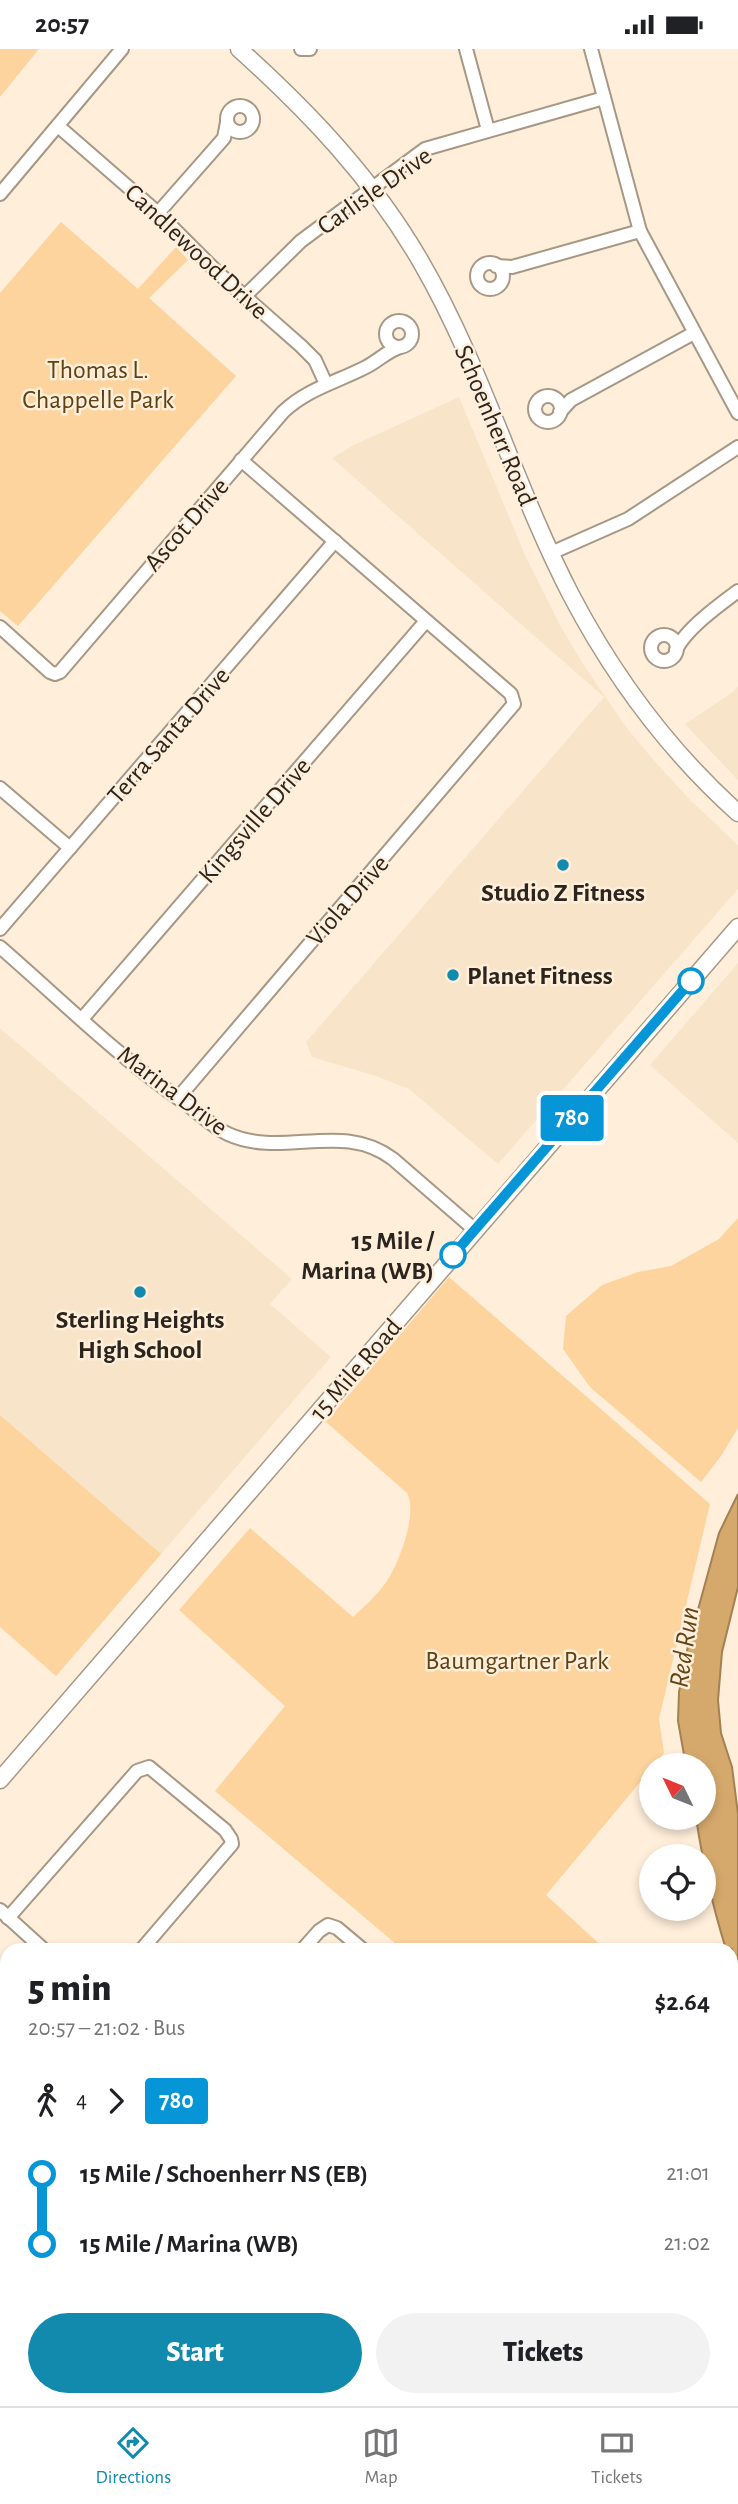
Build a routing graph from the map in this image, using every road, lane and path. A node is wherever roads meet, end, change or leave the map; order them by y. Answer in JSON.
{"nodes":[{"id":1,"x":122,"y":49,"type":"edge"},
{"id":2,"x":239,"y":49,"type":"edge"},
{"id":3,"x":301,"y":49,"type":"edge"},
{"id":4,"x":310,"y":49,"type":"edge"},
{"id":5,"x":466,"y":49,"type":"edge"},
{"id":6,"x":592,"y":49,"type":"edge"},
{"id":7,"x":604,"y":98,"type":"junction"},
{"id":8,"x":228,"y":122,"type":"junction"},
{"id":9,"x":58,"y":126,"type":"junction"},
{"id":10,"x":488,"y":130,"type":"junction"},
{"id":11,"x":239,"y":132,"type":"junction"},
{"id":12,"x":223,"y":138,"type":"junction"},
{"id":13,"x":372,"y":188,"type":"junction"},
{"id":14,"x":0,"y":194,"type":"edge"},
{"id":15,"x":158,"y":213,"type":"junction"},
{"id":16,"x":640,"y":231,"type":"junction"},
{"id":17,"x":496,"y":266,"type":"junction"},
{"id":18,"x":512,"y":267,"type":"junction"},
{"id":19,"x":502,"y":279,"type":"junction"},
{"id":20,"x":245,"y":296,"type":"junction"},
{"id":21,"x":694,"y":333,"type":"junction"},
{"id":22,"x":391,"y":347,"type":"dead end"},
{"id":23,"x":326,"y":384,"type":"junction"},
{"id":24,"x":555,"y":399,"type":"junction"},
{"id":25,"x":571,"y":400,"type":"junction"},
{"id":26,"x":560,"y":412,"type":"junction"},
{"id":27,"x":738,"y":413,"type":"edge"},
{"id":28,"x":738,"y":447,"type":"edge"},
{"id":29,"x":242,"y":460,"type":"junction"},
{"id":30,"x":335,"y":541,"type":"junction"},
{"id":31,"x":551,"y":552,"type":"junction"},
{"id":32,"x":738,"y":591,"type":"edge"},
{"id":33,"x":426,"y":621,"type":"junction"},
{"id":34,"x":0,"y":627,"type":"edge"},
{"id":35,"x":685,"y":636,"type":"junction"},
{"id":36,"x":669,"y":637,"type":"junction"},
{"id":37,"x":676,"y":650,"type":"junction"},
{"id":38,"x":0,"y":788,"type":"edge"},
{"id":39,"x":738,"y":813,"type":"edge"},
{"id":40,"x":70,"y":848,"type":"junction"},
{"id":41,"x":738,"y":927,"type":"edge"},
{"id":42,"x":0,"y":929,"type":"edge"},
{"id":43,"x":0,"y":947,"type":"edge"},
{"id":44,"x":82,"y":1019,"type":"junction"},
{"id":45,"x":178,"y":1098,"type":"junction"},
{"id":46,"x":475,"y":1230,"type":"junction"},
{"id":47,"x":0,"y":1780,"type":"edge"},
{"id":48,"x":4,"y":1914,"type":"edge"},
{"id":49,"x":36,"y":1943,"type":"edge"},
{"id":50,"x":147,"y":1943,"type":"edge"},
{"id":51,"x":308,"y":1943,"type":"edge"},
{"id":52,"x":355,"y":1943,"type":"edge"}],
"edges":[{"from":1,"to":9,"type":"street"},
{"from":2,"to":13,"type":"main road","name":"Schoenherr Road"},
{"from":3,"to":4,"type":"street"},
{"from":5,"to":10,"type":"street"},
{"from":6,"to":7,"type":"street"},
{"from":7,"to":10,"type":"street","name":"Carlisle Drive"},
{"from":7,"to":16,"type":"street"},
{"from":8,"to":11,"type":"street"},
{"from":8,"to":11,"type":"street"},
{"from":8,"to":12,"type":"street"},
{"from":9,"to":14,"type":"street"},
{"from":9,"to":15,"type":"street","name":"Candlewood Drive"},
{"from":10,"to":13,"type":"street","name":"Carlisle Drive"},
{"from":11,"to":12,"type":"street"},
{"from":12,"to":15,"type":"street"},
{"from":13,"to":20,"type":"street","name":"Carlisle Drive"},
{"from":13,"to":31,"type":"main road","name":"Schoenherr Road"},
{"from":15,"to":20,"type":"street","name":"Candlewood Drive"},
{"from":16,"to":18,"type":"street"},
{"from":16,"to":21,"type":"street"},
{"from":17,"to":18,"type":"street"},
{"from":17,"to":19,"type":"street"},
{"from":17,"to":19,"type":"street"},
{"from":18,"to":19,"type":"street"},
{"from":20,"to":23,"type":"street","name":"Candlewood Drive"},
{"from":21,"to":25,"type":"street"},
{"from":21,"to":27,"type":"street"},
{"from":22,"to":23,"type":"street","name":"Ascot Drive"},
{"from":23,"to":29,"type":"street","name":"Ascot Drive"},
{"from":24,"to":25,"type":"street"},
{"from":24,"to":26,"type":"street"},
{"from":24,"to":26,"type":"street"},
{"from":25,"to":26,"type":"street"},
{"from":28,"to":31,"type":"street"},
{"from":29,"to":30,"type":"street"},
{"from":29,"to":34,"type":"street","name":"Ascot Drive"},
{"from":30,"to":33,"type":"street"},
{"from":30,"to":40,"type":"street","name":"Terra Santa Drive"},
{"from":31,"to":39,"type":"main road","name":"Schoenherr Road"},
{"from":32,"to":35,"type":"street"},
{"from":33,"to":44,"type":"street","name":"Kingsville Drive"},
{"from":33,"to":45,"type":"street","name":"Viola Drive"},
{"from":35,"to":36,"type":"street"},
{"from":35,"to":37,"type":"street"},
{"from":36,"to":37,"type":"street"},
{"from":36,"to":37,"type":"street"},
{"from":38,"to":40,"type":"street"},
{"from":40,"to":42,"type":"street","name":"Terra Santa Drive"},
{"from":41,"to":46,"type":"main road","name":"15 Mile Road"},
{"from":43,"to":44,"type":"street","name":"Marina Drive"},
{"from":44,"to":45,"type":"street","name":"Marina Drive"},
{"from":45,"to":46,"type":"street","name":"Marina Drive"},
{"from":46,"to":47,"type":"main road","name":"15 Mile Road"},
{"from":48,"to":49,"type":"street"},
{"from":48,"to":50,"type":"street"},
{"from":51,"to":52,"type":"street"}]}
